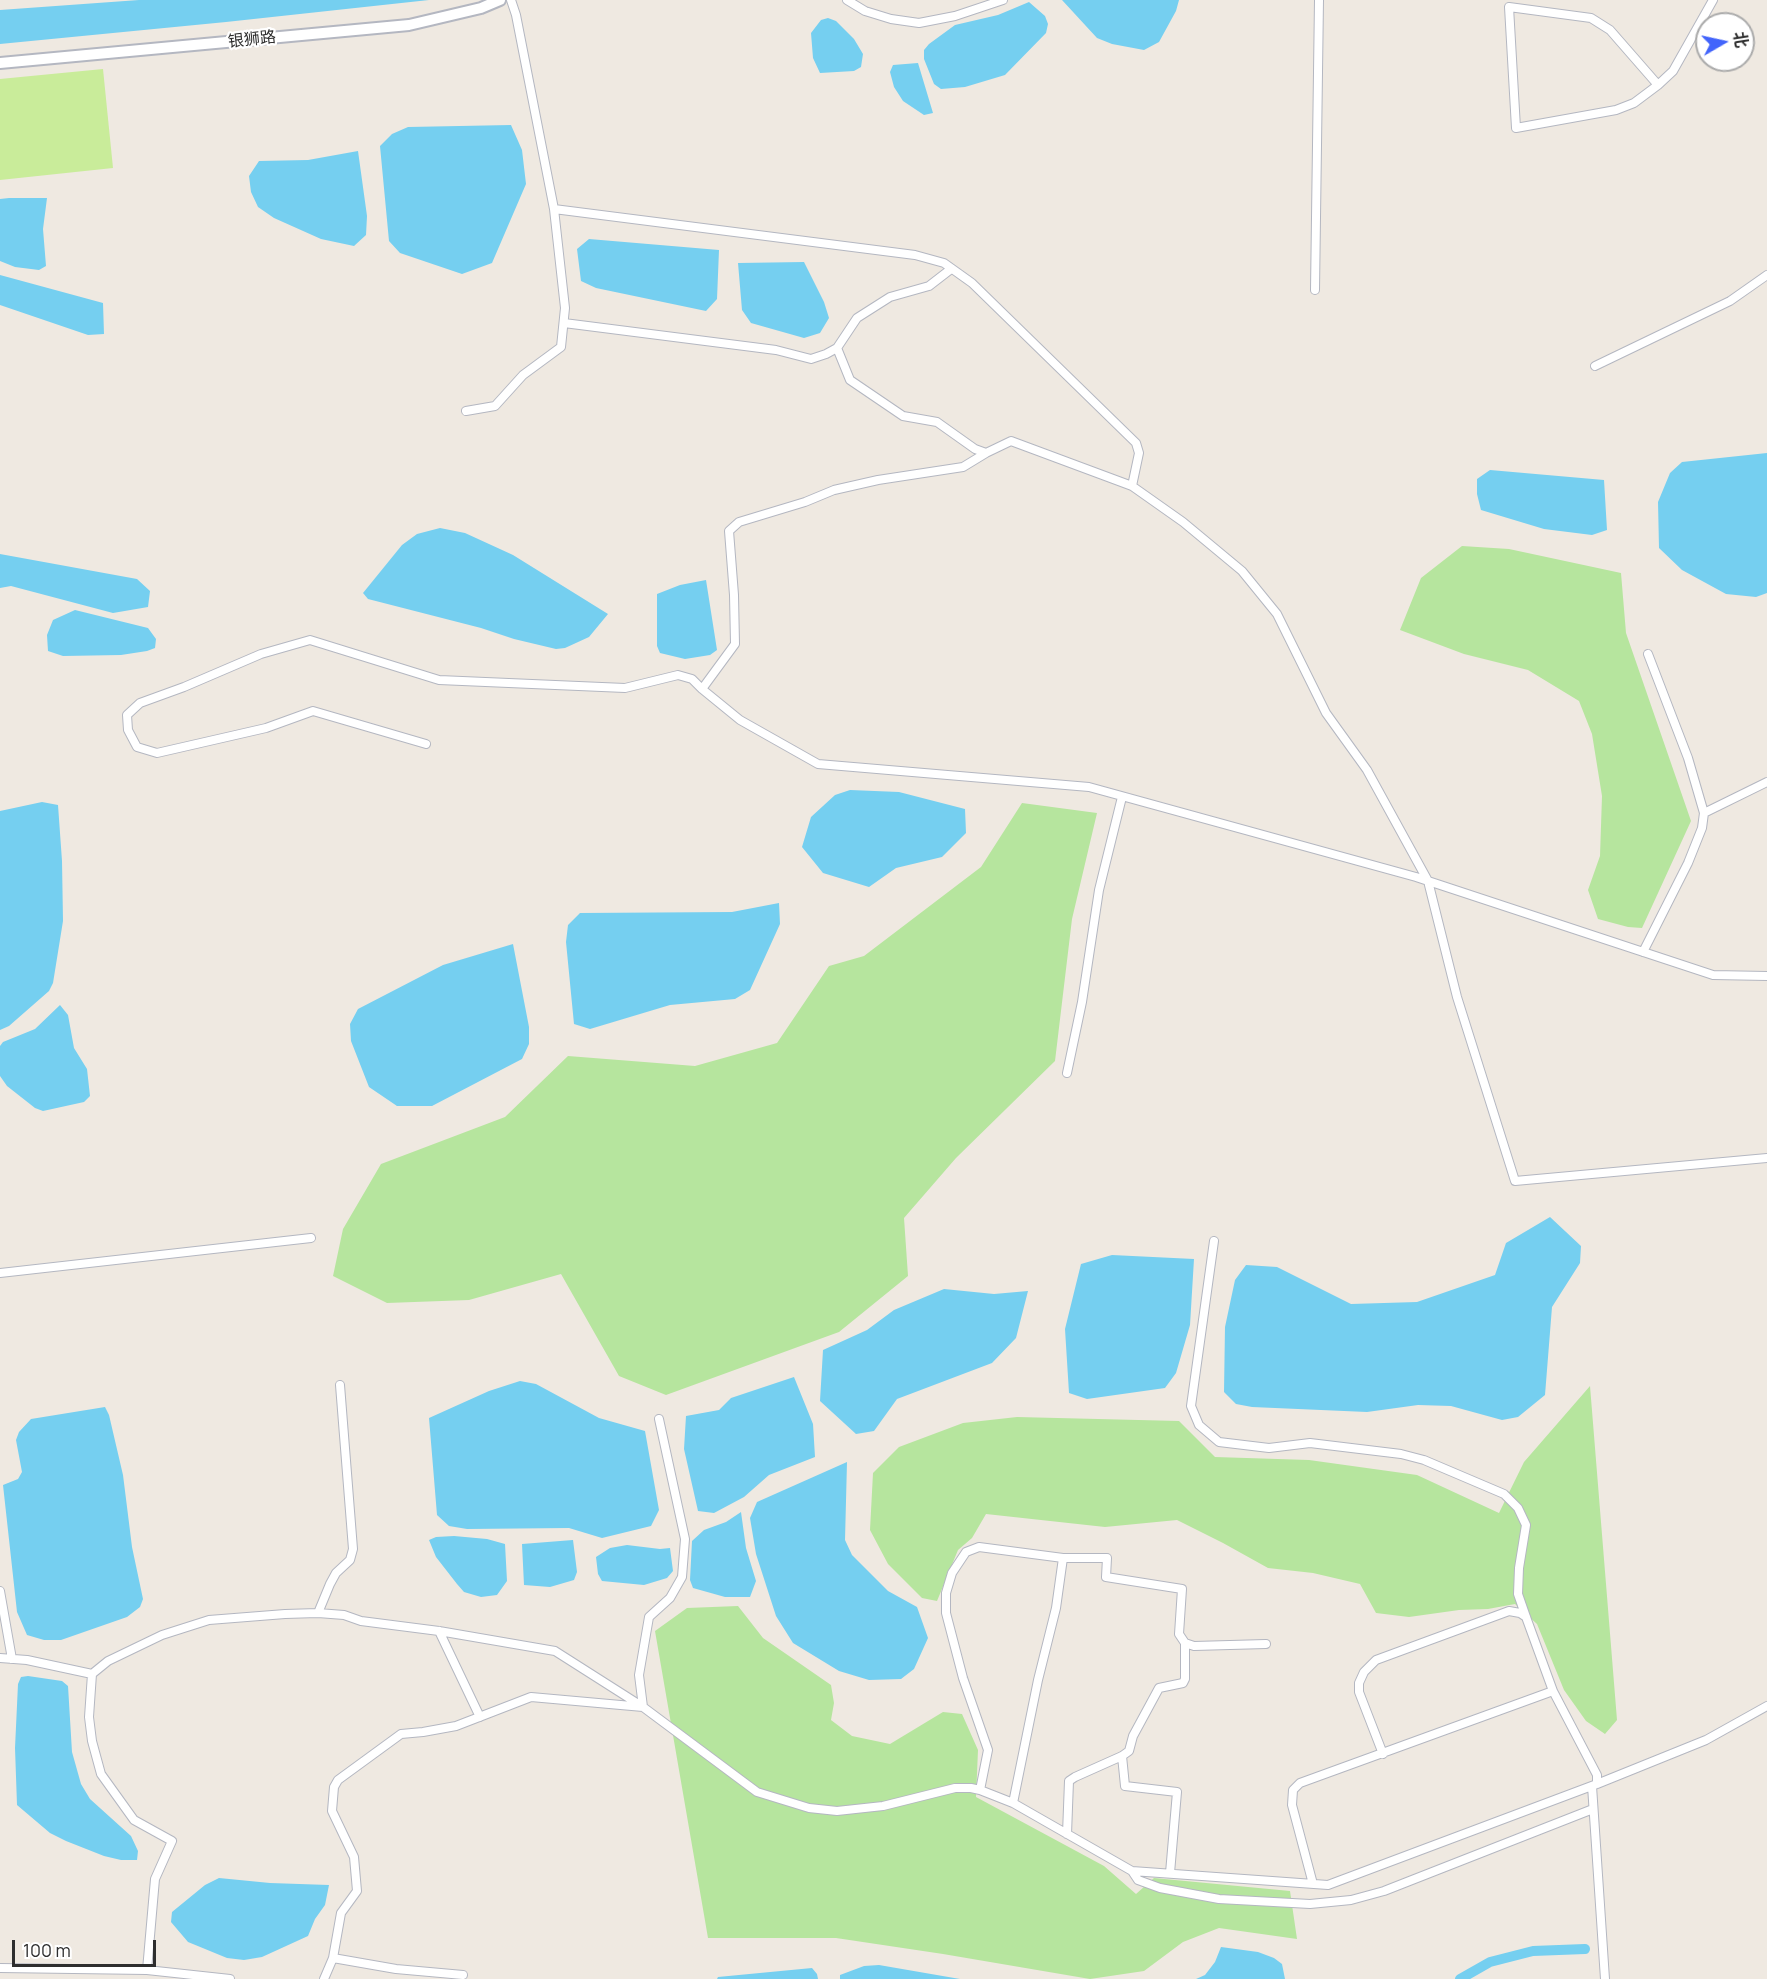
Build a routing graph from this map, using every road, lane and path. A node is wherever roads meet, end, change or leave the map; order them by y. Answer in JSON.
{"nodes":[{"id":1,"x":500,"y":0,"type":"edge"},
{"id":2,"x":511,"y":0,"type":"edge"},
{"id":3,"x":847,"y":0,"type":"edge"},
{"id":4,"x":1003,"y":0,"type":"edge"},
{"id":5,"x":1319,"y":0,"type":"edge"},
{"id":6,"x":1713,"y":0,"type":"edge"},
{"id":7,"x":0,"y":63,"type":"edge"},
{"id":8,"x":1658,"y":85,"type":"junction"},
{"id":9,"x":554,"y":209,"type":"junction"},
{"id":10,"x":951,"y":268,"type":"junction"},
{"id":11,"x":1767,"y":275,"type":"edge"},
{"id":12,"x":1315,"y":291,"type":"dead end"},
{"id":13,"x":564,"y":323,"type":"junction"},
{"id":14,"x":837,"y":348,"type":"junction"},
{"id":15,"x":1595,"y":366,"type":"dead end"},
{"id":16,"x":466,"y":411,"type":"dead end"},
{"id":17,"x":986,"y":453,"type":"junction"},
{"id":18,"x":1132,"y":486,"type":"junction"},
{"id":19,"x":1648,"y":654,"type":"dead end"},
{"id":20,"x":702,"y":689,"type":"junction"},
{"id":21,"x":426,"y":744,"type":"dead end"},
{"id":22,"x":1767,"y":782,"type":"edge"},
{"id":23,"x":1122,"y":797,"type":"junction"},
{"id":24,"x":1704,"y":813,"type":"junction"},
{"id":25,"x":1428,"y":881,"type":"junction"},
{"id":26,"x":1643,"y":952,"type":"junction"},
{"id":27,"x":1767,"y":976,"type":"edge"},
{"id":28,"x":1067,"y":1073,"type":"dead end"},
{"id":29,"x":1767,"y":1158,"type":"edge"},
{"id":30,"x":311,"y":1238,"type":"dead end"},
{"id":31,"x":1214,"y":1241,"type":"dead end"},
{"id":32,"x":0,"y":1273,"type":"edge"},
{"id":33,"x":340,"y":1385,"type":"dead end"},
{"id":34,"x":659,"y":1419,"type":"dead end"},
{"id":35,"x":1063,"y":1558,"type":"junction"},
{"id":36,"x":0,"y":1591,"type":"edge"},
{"id":37,"x":318,"y":1613,"type":"junction"},
{"id":38,"x":1526,"y":1617,"type":"junction"},
{"id":39,"x":439,"y":1631,"type":"junction"},
{"id":40,"x":1185,"y":1643,"type":"junction"},
{"id":41,"x":1266,"y":1644,"type":"dead end"},
{"id":42,"x":0,"y":1659,"type":"edge"},
{"id":43,"x":12,"y":1659,"type":"junction"},
{"id":44,"x":92,"y":1674,"type":"junction"},
{"id":45,"x":1553,"y":1691,"type":"junction"},
{"id":46,"x":1767,"y":1706,"type":"edge"},
{"id":47,"x":643,"y":1707,"type":"junction"},
{"id":48,"x":480,"y":1717,"type":"junction"},
{"id":49,"x":1383,"y":1754,"type":"junction"},
{"id":50,"x":1122,"y":1756,"type":"junction"},
{"id":51,"x":1595,"y":1785,"type":"junction"},
{"id":52,"x":980,"y":1790,"type":"junction"},
{"id":53,"x":1013,"y":1803,"type":"junction"},
{"id":54,"x":1593,"y":1809,"type":"junction"},
{"id":55,"x":1067,"y":1834,"type":"junction"},
{"id":56,"x":1132,"y":1871,"type":"junction"},
{"id":57,"x":1170,"y":1874,"type":"junction"},
{"id":58,"x":1312,"y":1884,"type":"junction"},
{"id":59,"x":333,"y":1958,"type":"junction"},
{"id":60,"x":0,"y":1968,"type":"edge"},
{"id":61,"x":48,"y":1969,"type":"junction"},
{"id":62,"x":147,"y":1970,"type":"junction"},
{"id":63,"x":463,"y":1974,"type":"dead end"},
{"id":64,"x":49,"y":1979,"type":"edge"},
{"id":65,"x":230,"y":1979,"type":"edge"},
{"id":66,"x":324,"y":1979,"type":"edge"},
{"id":67,"x":1605,"y":1979,"type":"edge"}],
"edges":[{"from":1,"to":7,"type":"main road","name":"银狮路"},
{"from":2,"to":9,"type":"street"},
{"from":3,"to":4,"type":"street"},
{"from":5,"to":12,"type":"street"},
{"from":6,"to":8,"type":"street"},
{"from":8,"to":8,"type":"street"},
{"from":9,"to":10,"type":"street"},
{"from":9,"to":13,"type":"street"},
{"from":10,"to":14,"type":"street"},
{"from":10,"to":18,"type":"street"},
{"from":11,"to":15,"type":"street"},
{"from":13,"to":14,"type":"street"},
{"from":13,"to":16,"type":"street"},
{"from":14,"to":17,"type":"street"},
{"from":17,"to":18,"type":"street"},
{"from":17,"to":20,"type":"street"},
{"from":18,"to":25,"type":"street"},
{"from":19,"to":24,"type":"street"},
{"from":20,"to":21,"type":"street"},
{"from":20,"to":23,"type":"street"},
{"from":22,"to":24,"type":"street"},
{"from":23,"to":25,"type":"street"},
{"from":23,"to":28,"type":"street"},
{"from":24,"to":26,"type":"street"},
{"from":25,"to":26,"type":"street"},
{"from":25,"to":29,"type":"street"},
{"from":26,"to":27,"type":"street"},
{"from":30,"to":32,"type":"street"},
{"from":31,"to":38,"type":"street"},
{"from":33,"to":37,"type":"street"},
{"from":34,"to":47,"type":"street"},
{"from":35,"to":40,"type":"street"},
{"from":35,"to":52,"type":"street"},
{"from":35,"to":53,"type":"street"},
{"from":36,"to":43,"type":"street"},
{"from":37,"to":39,"type":"street"},
{"from":37,"to":44,"type":"street"},
{"from":38,"to":45,"type":"street"},
{"from":38,"to":49,"type":"street"},
{"from":39,"to":47,"type":"street"},
{"from":39,"to":48,"type":"street"},
{"from":40,"to":41,"type":"street"},
{"from":40,"to":50,"type":"street"},
{"from":42,"to":43,"type":"street"},
{"from":43,"to":44,"type":"street"},
{"from":44,"to":62,"type":"street"},
{"from":45,"to":49,"type":"street"},
{"from":45,"to":51,"type":"street"},
{"from":46,"to":51,"type":"street"},
{"from":47,"to":48,"type":"street"},
{"from":47,"to":52,"type":"street"},
{"from":48,"to":59,"type":"street"},
{"from":49,"to":58,"type":"street"},
{"from":50,"to":55,"type":"street"},
{"from":50,"to":57,"type":"street"},
{"from":51,"to":54,"type":"street"},
{"from":51,"to":58,"type":"street"},
{"from":52,"to":53,"type":"street"},
{"from":53,"to":55,"type":"street"},
{"from":54,"to":56,"type":"street"},
{"from":54,"to":67,"type":"street"},
{"from":55,"to":56,"type":"street"},
{"from":56,"to":57,"type":"street"},
{"from":57,"to":58,"type":"street"},
{"from":59,"to":63,"type":"street"},
{"from":59,"to":66,"type":"street"},
{"from":60,"to":61,"type":"street"},
{"from":61,"to":62,"type":"street"},
{"from":61,"to":64,"type":"street"},
{"from":62,"to":65,"type":"street"}]}
